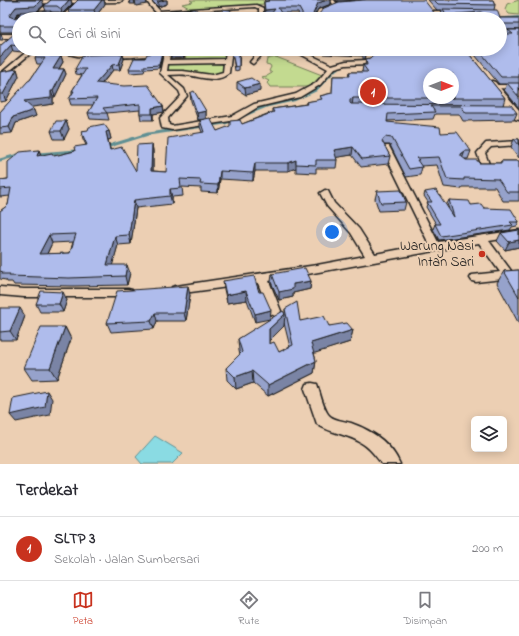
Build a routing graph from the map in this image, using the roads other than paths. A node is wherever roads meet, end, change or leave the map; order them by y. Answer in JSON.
{"nodes":[{"id":1,"x":110,"y":0,"type":"edge"},
{"id":2,"x":120,"y":0,"type":"edge"},
{"id":3,"x":148,"y":0,"type":"edge"},
{"id":4,"x":332,"y":0,"type":"edge"},
{"id":5,"x":362,"y":0,"type":"edge"},
{"id":6,"x":71,"y":1,"type":"edge"},
{"id":7,"x":80,"y":1,"type":"junction"},
{"id":8,"x":0,"y":2,"type":"edge"},
{"id":9,"x":52,"y":2,"type":"junction"},
{"id":10,"x":337,"y":5,"type":"junction"},
{"id":11,"x":25,"y":9,"type":"edge"},
{"id":12,"x":432,"y":10,"type":"edge"},
{"id":13,"x":44,"y":12,"type":"joint"},
{"id":14,"x":69,"y":12,"type":"edge"},
{"id":15,"x":160,"y":12,"type":"joint"},
{"id":16,"x":261,"y":12,"type":"edge"},
{"id":17,"x":319,"y":12,"type":"edge"},
{"id":18,"x":459,"y":12,"type":"edge"},
{"id":19,"x":507,"y":33,"type":"edge"},
{"id":20,"x":519,"y":33,"type":"edge"},
{"id":21,"x":0,"y":36,"type":"edge"},
{"id":22,"x":12,"y":36,"type":"edge"},
{"id":23,"x":25,"y":56,"type":"edge"},
{"id":24,"x":167,"y":56,"type":"edge"},
{"id":25,"x":228,"y":56,"type":"edge"},
{"id":26,"x":256,"y":56,"type":"edge"},
{"id":27,"x":308,"y":56,"type":"edge"},
{"id":28,"x":369,"y":56,"type":"edge"},
{"id":29,"x":228,"y":61,"type":"junction"},
{"id":30,"x":165,"y":62,"type":"junction"},
{"id":31,"x":253,"y":62,"type":"dead end"},
{"id":32,"x":332,"y":68,"type":"junction"},
{"id":33,"x":164,"y":73,"type":"junction"},
{"id":34,"x":486,"y":76,"type":"edge"},
{"id":35,"x":0,"y":77,"type":"edge"},
{"id":36,"x":495,"y":87,"type":"junction"},
{"id":37,"x":519,"y":87,"type":"edge"},
{"id":38,"x":501,"y":109,"type":"edge"},
{"id":39,"x":516,"y":113,"type":"edge"},
{"id":40,"x":519,"y":143,"type":"edge"},
{"id":41,"x":386,"y":148,"type":"edge"},
{"id":42,"x":485,"y":164,"type":"edge"},
{"id":43,"x":325,"y":192,"type":"dead end"},
{"id":44,"x":519,"y":233,"type":"edge"},
{"id":45,"x":482,"y":238,"type":"junction"},
{"id":46,"x":435,"y":246,"type":"junction"},
{"id":47,"x":372,"y":258,"type":"junction"},
{"id":48,"x":262,"y":278,"type":"junction"},
{"id":49,"x":476,"y":278,"type":"dead end"},
{"id":50,"x":0,"y":291,"type":"edge"},
{"id":51,"x":165,"y":291,"type":"edge"},
{"id":52,"x":142,"y":292,"type":"edge"},
{"id":53,"x":275,"y":311,"type":"dead end"},
{"id":54,"x":312,"y":389,"type":"dead end"},
{"id":55,"x":392,"y":464,"type":"edge"}],
"edges":[{"from":1,"to":2,"type":"street"},
{"from":1,"to":7,"type":"street"},
{"from":3,"to":15,"type":"street"},
{"from":4,"to":10,"type":"street"},
{"from":5,"to":10,"type":"street"},
{"from":6,"to":7,"type":"street"},
{"from":6,"to":9,"type":"street"},
{"from":7,"to":14,"type":"street"},
{"from":8,"to":9,"type":"street"},
{"from":9,"to":13,"type":"street"},
{"from":10,"to":17,"type":"street"},
{"from":11,"to":13,"type":"street"},
{"from":12,"to":18,"type":"street"},
{"from":15,"to":16,"type":"street"},
{"from":19,"to":20,"type":"street"},
{"from":21,"to":22,"type":"street"},
{"from":23,"to":35,"type":"street"},
{"from":24,"to":30,"type":"street"},
{"from":25,"to":29,"type":"street"},
{"from":26,"to":31,"type":"street"},
{"from":27,"to":32,"type":"street"},
{"from":28,"to":32,"type":"street"},
{"from":29,"to":30,"type":"street"},
{"from":29,"to":33,"type":"street"},
{"from":30,"to":33,"type":"street"},
{"from":32,"to":33,"type":"street"},
{"from":34,"to":36,"type":"main road"},
{"from":36,"to":37,"type":"street"},
{"from":36,"to":39,"type":"main road"},
{"from":38,"to":39,"type":"street"},
{"from":40,"to":42,"type":"street"},
{"from":41,"to":46,"type":"street"},
{"from":43,"to":47,"type":"street"},
{"from":44,"to":45,"type":"street"},
{"from":45,"to":46,"type":"street"},
{"from":45,"to":49,"type":"street"},
{"from":46,"to":47,"type":"street"},
{"from":47,"to":48,"type":"street"},
{"from":48,"to":51,"type":"street"},
{"from":48,"to":53,"type":"street"},
{"from":50,"to":52,"type":"street"},
{"from":54,"to":55,"type":"street"}]}
